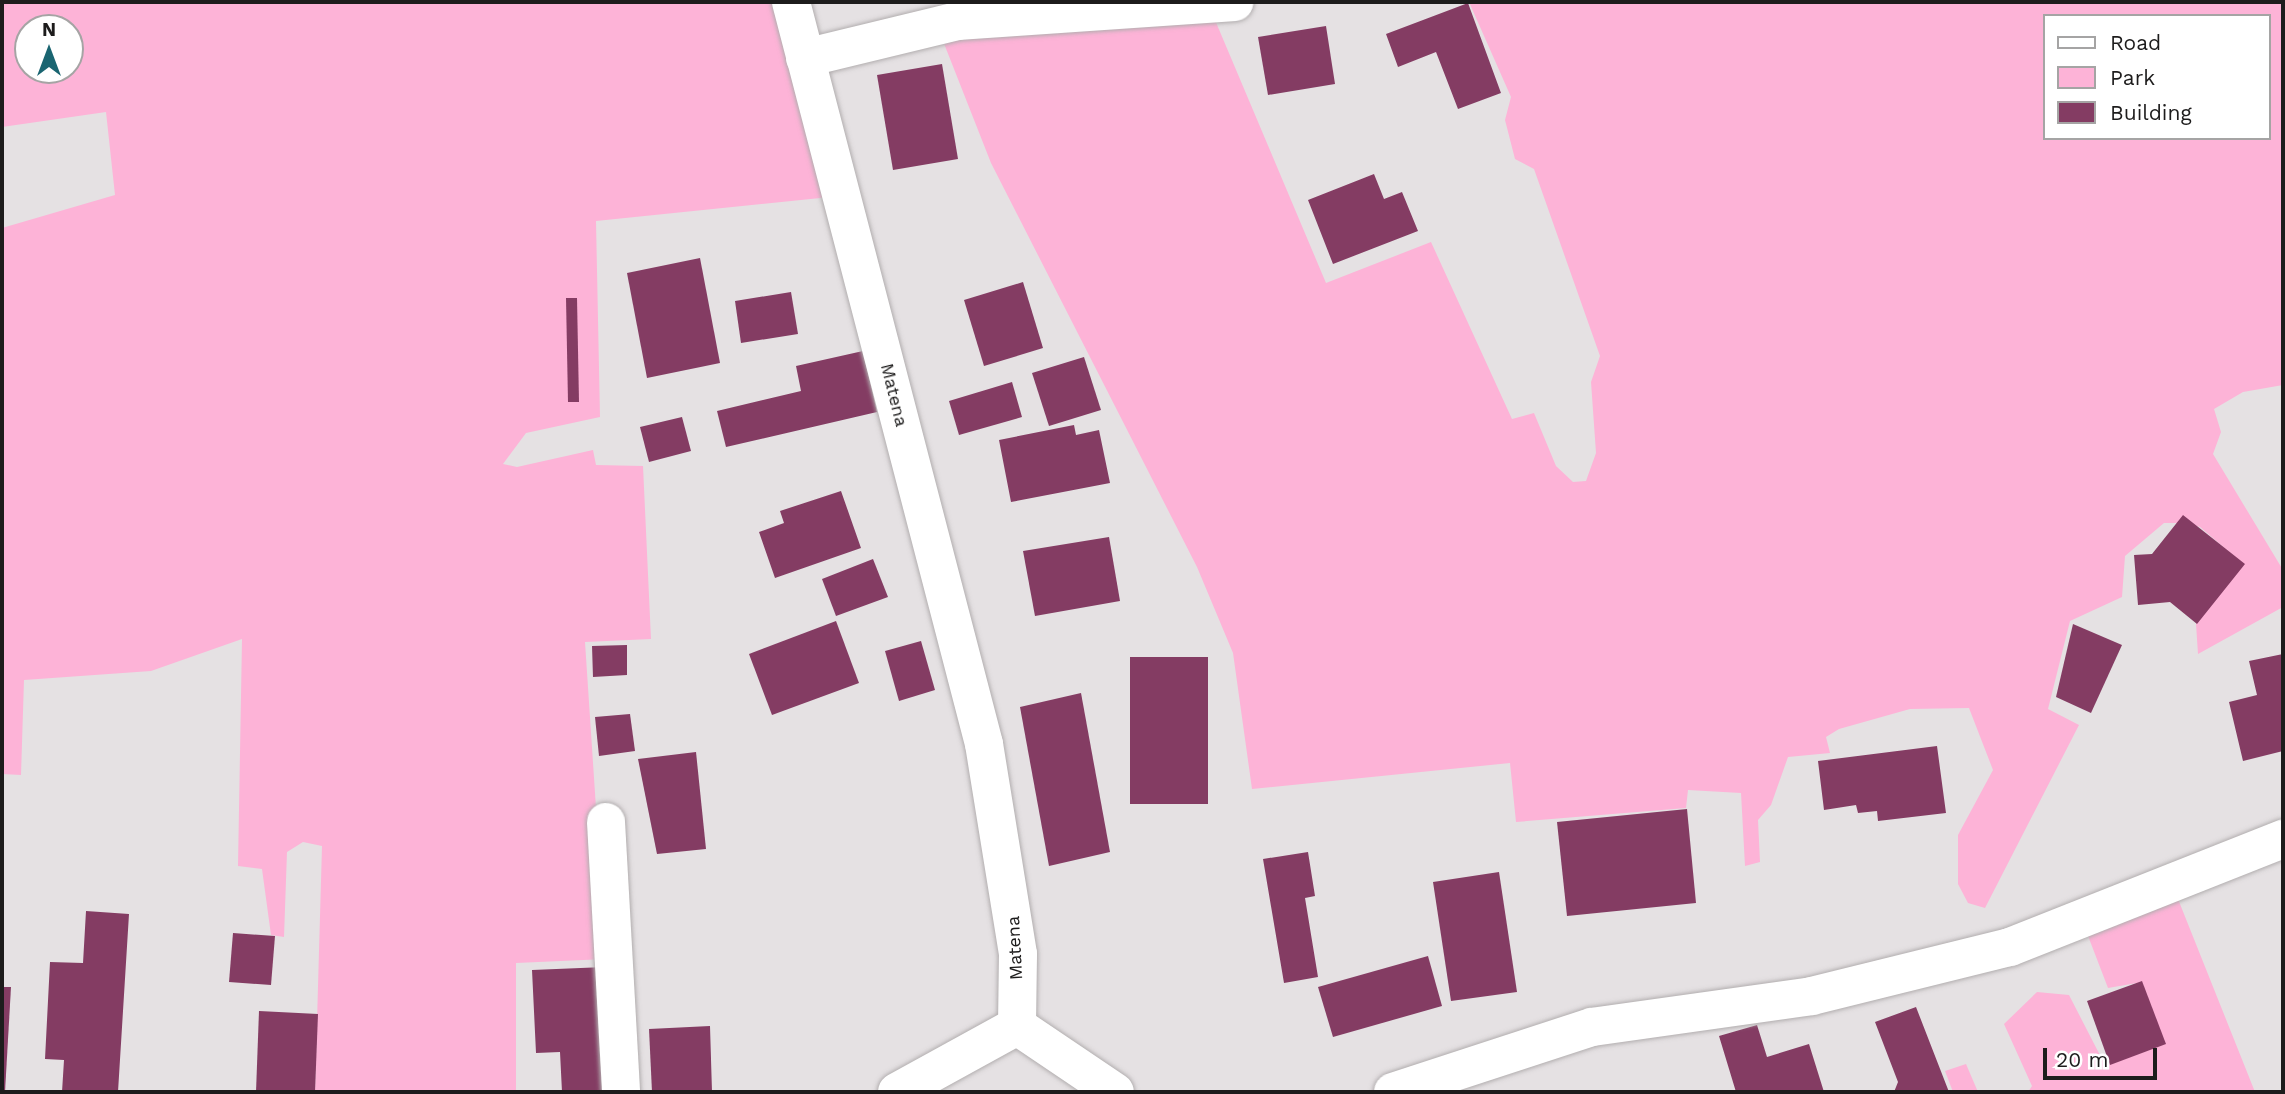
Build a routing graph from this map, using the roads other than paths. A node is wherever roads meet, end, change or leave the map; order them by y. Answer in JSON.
{"nodes":[{"id":1,"x":791,"y":2,"type":"edge"},
{"id":2,"x":1234,"y":2,"type":"edge"},
{"id":3,"x":805,"y":58,"type":"junction"},
{"id":4,"x":606,"y":822,"type":"dead end"},
{"id":5,"x":2283,"y":839,"type":"edge"},
{"id":6,"x":1017,"y":1026,"type":"junction"},
{"id":7,"x":621,"y":1092,"type":"edge"},
{"id":8,"x":897,"y":1092,"type":"edge"},
{"id":9,"x":1115,"y":1092,"type":"edge"},
{"id":10,"x":1394,"y":1092,"type":"edge"}],
"edges":[{"from":1,"to":3,"type":"street","name":"Matena"},
{"from":2,"to":3,"type":"street"},
{"from":3,"to":6,"type":"street","name":"Matena"},
{"from":4,"to":7,"type":"street"},
{"from":5,"to":10,"type":"street"},
{"from":6,"to":8,"type":"street"},
{"from":6,"to":9,"type":"street"}]}
